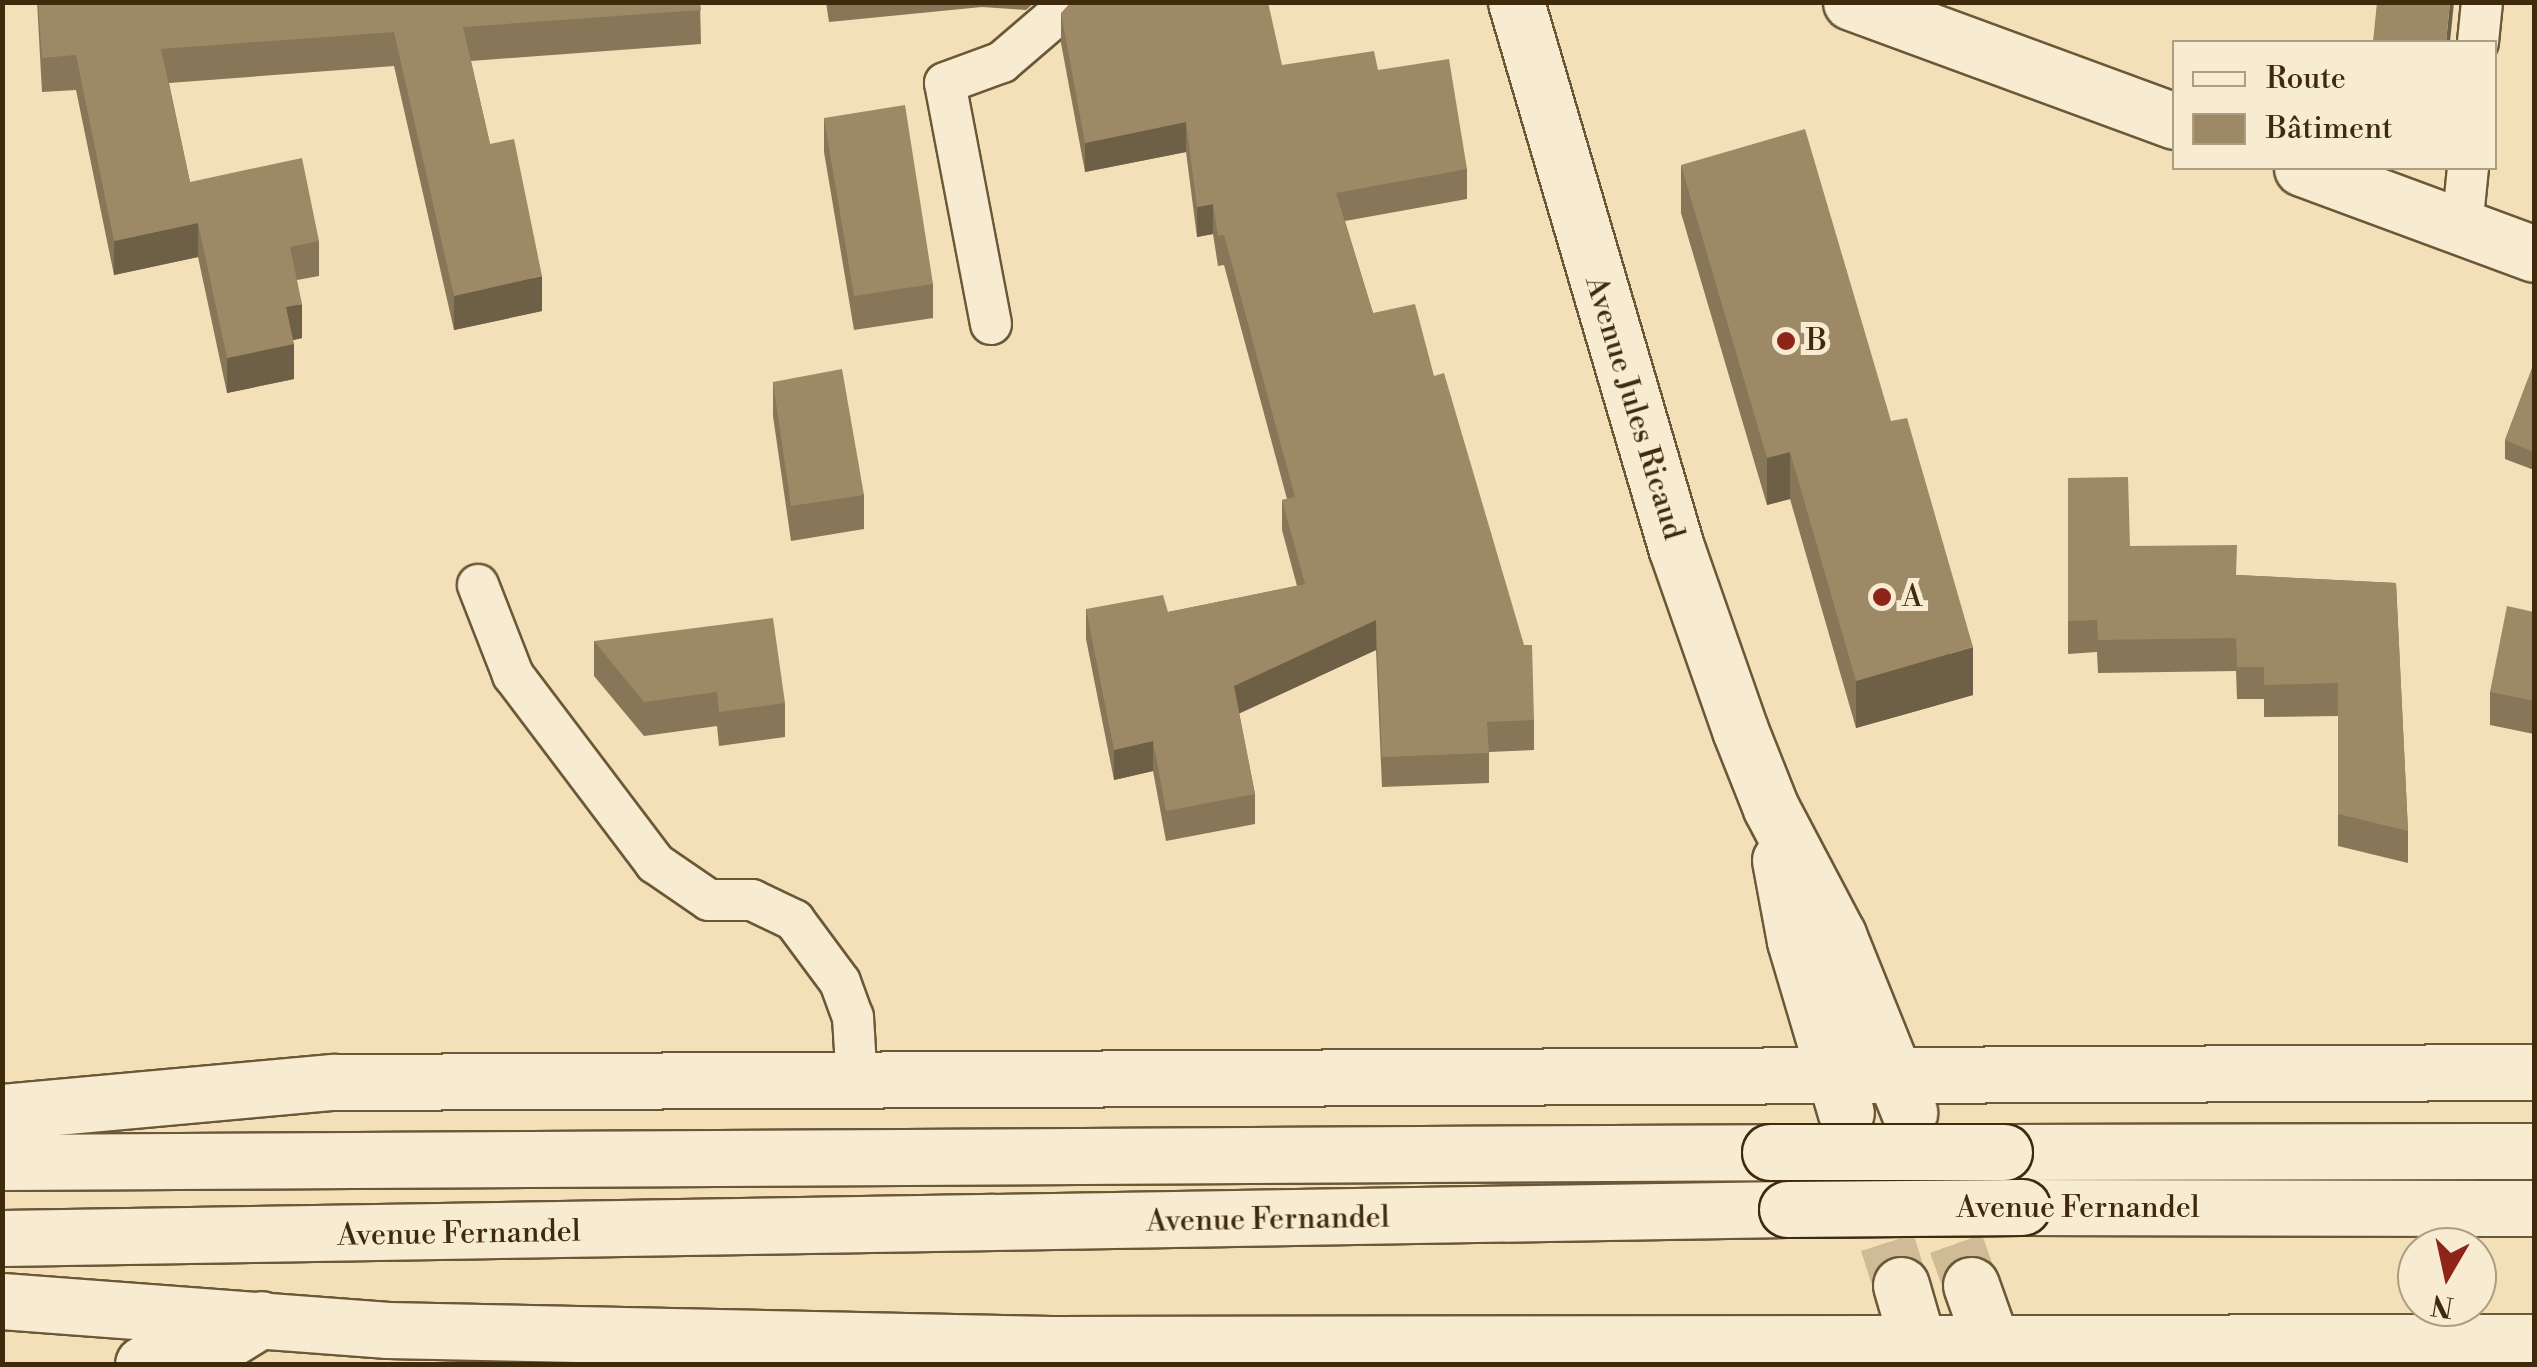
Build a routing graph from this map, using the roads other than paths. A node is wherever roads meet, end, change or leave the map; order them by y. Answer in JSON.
{"nodes":[{"id":1,"x":1072,"y":2,"type":"edge"},
{"id":2,"x":1516,"y":2,"type":"edge"},
{"id":3,"x":1851,"y":2,"type":"edge"},
{"id":4,"x":2482,"y":2,"type":"edge"},
{"id":5,"x":1969,"y":24,"type":"edge"},
{"id":6,"x":2478,"y":40,"type":"edge"},
{"id":7,"x":2172,"y":120,"type":"edge"},
{"id":8,"x":2307,"y":170,"type":"edge"},
{"id":9,"x":2468,"y":170,"type":"edge"},
{"id":10,"x":2462,"y":227,"type":"junction"},
{"id":11,"x":2534,"y":254,"type":"edge"},
{"id":12,"x":991,"y":324,"type":"dead end"},
{"id":13,"x":478,"y":585,"type":"dead end"},
{"id":14,"x":1771,"y":808,"type":"junction"},
{"id":15,"x":2534,"y":1072,"type":"edge"},
{"id":16,"x":857,"y":1084,"type":"junction"},
{"id":17,"x":1903,"y":1094,"type":"junction"},
{"id":18,"x":1842,"y":1096,"type":"junction"},
{"id":19,"x":2,"y":1112,"type":"edge"},
{"id":20,"x":2534,"y":1152,"type":"edge"},
{"id":21,"x":2,"y":1162,"type":"edge"},
{"id":22,"x":2534,"y":1208,"type":"edge"},
{"id":23,"x":2,"y":1238,"type":"edge"},
{"id":24,"x":1971,"y":1285,"type":"tunnel mouth"},
{"id":25,"x":1901,"y":1286,"type":"tunnel mouth"},
{"id":26,"x":2,"y":1301,"type":"edge"},
{"id":27,"x":260,"y":1342,"type":"edge"},
{"id":28,"x":2534,"y":1342,"type":"edge"},
{"id":29,"x":1052,"y":1354,"type":"edge"},
{"id":30,"x":1920,"y":1354,"type":"edge"},
{"id":31,"x":1995,"y":1354,"type":"edge"},
{"id":32,"x":143,"y":1364,"type":"edge"}],
"edges":[{"from":1,"to":12,"type":"lane"},
{"from":2,"to":14,"type":"main road","name":"Avenue Jules Ricaud"},
{"from":3,"to":5,"type":"main road"},
{"from":4,"to":6,"type":"lane"},
{"from":5,"to":7,"type":"main road"},
{"from":8,"to":10,"type":"main road"},
{"from":9,"to":10,"type":"lane"},
{"from":10,"to":11,"type":"main road"},
{"from":13,"to":16,"type":"lane"},
{"from":14,"to":17,"type":"main road","name":"Avenue Jules Ricaud"},
{"from":14,"to":18,"type":"main road","name":"Avenue Jules Ricaud"},
{"from":15,"to":17,"type":"main road"},
{"from":16,"to":18,"type":"main road"},
{"from":16,"to":19,"type":"main road"},
{"from":17,"to":18,"type":"main road"},
{"from":20,"to":21,"type":"main road","name":"Avenue Fernandel","bridge":true},
{"from":22,"to":23,"type":"main road","name":"Avenue Fernandel","bridge":true},
{"from":24,"to":31,"type":"main road"},
{"from":25,"to":30,"type":"main road"},
{"from":26,"to":27,"type":"main road"},
{"from":27,"to":29,"type":"main road"},
{"from":27,"to":32,"type":"main road"},
{"from":28,"to":31,"type":"main road"},
{"from":29,"to":30,"type":"main road"},
{"from":30,"to":31,"type":"main road"}]}
